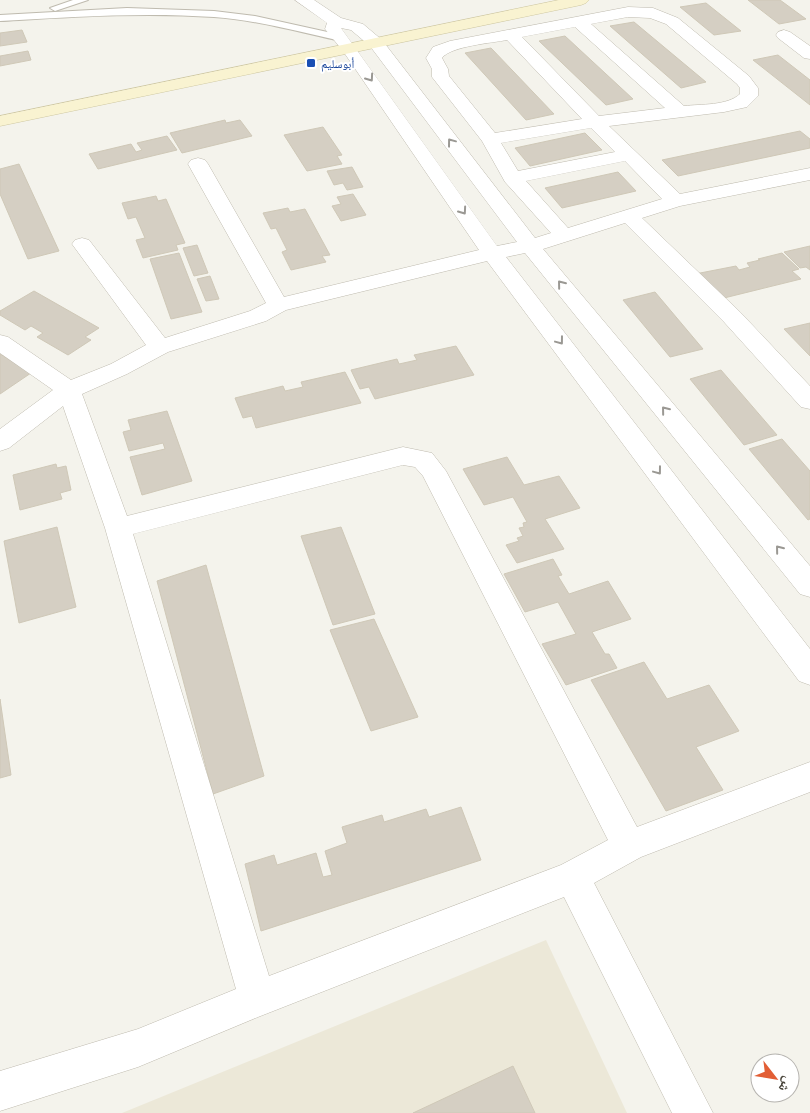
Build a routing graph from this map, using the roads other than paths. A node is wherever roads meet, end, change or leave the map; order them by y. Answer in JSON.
{"nodes":[{"id":1,"x":83,"y":0,"type":"edge"},
{"id":2,"x":109,"y":0,"type":"edge"},
{"id":3,"x":303,"y":0,"type":"edge"},
{"id":4,"x":526,"y":0,"type":"edge"},
{"id":5,"x":581,"y":0,"type":"edge"},
{"id":6,"x":204,"y":4,"type":"dead end"},
{"id":7,"x":127,"y":11,"type":"junction"},
{"id":8,"x":214,"y":14,"type":"junction"},
{"id":9,"x":31,"y":16,"type":"junction"},
{"id":10,"x":0,"y":18,"type":"edge"},
{"id":11,"x":578,"y":21,"type":"junction"},
{"id":12,"x":510,"y":34,"type":"junction"},
{"id":13,"x":784,"y":35,"type":"dead end"},
{"id":14,"x":353,"y":37,"type":"junction"},
{"id":15,"x":810,"y":54,"type":"edge"},
{"id":16,"x":0,"y":109,"type":"edge"},
{"id":17,"x":681,"y":113,"type":"junction"},
{"id":18,"x":0,"y":121,"type":"edge"},
{"id":19,"x":595,"y":122,"type":"junction"},
{"id":20,"x":490,"y":139,"type":"junction"},
{"id":21,"x":629,"y":155,"type":"junction"},
{"id":22,"x":198,"y":164,"type":"dead end"},
{"id":23,"x":810,"y":174,"type":"edge"},
{"id":24,"x":512,"y":178,"type":"junction"},
{"id":25,"x":676,"y":201,"type":"junction"},
{"id":26,"x":628,"y":215,"type":"junction"},
{"id":27,"x":564,"y":235,"type":"junction"},
{"id":28,"x":82,"y":244,"type":"dead end"},
{"id":29,"x":530,"y":246,"type":"junction"},
{"id":30,"x":492,"y":253,"type":"junction"},
{"id":31,"x":278,"y":305,"type":"junction"},
{"id":32,"x":0,"y":342,"type":"edge"},
{"id":33,"x":160,"y":347,"type":"junction"},
{"id":34,"x":69,"y":390,"type":"junction"},
{"id":35,"x":810,"y":401,"type":"edge"},
{"id":36,"x":0,"y":442,"type":"edge"},
{"id":37,"x":118,"y":528,"type":"junction"},
{"id":38,"x":810,"y":586,"type":"edge"},
{"id":39,"x":810,"y":672,"type":"edge"},
{"id":40,"x":810,"y":777,"type":"edge"},
{"id":41,"x":629,"y":846,"type":"junction"},
{"id":42,"x":572,"y":877,"type":"junction"},
{"id":43,"x":258,"y":999,"type":"junction"},
{"id":44,"x":0,"y":1091,"type":"edge"},
{"id":45,"x":692,"y":1113,"type":"edge"}],
"edges":[{"from":1,"to":9,"type":"lane"},
{"from":2,"to":7,"type":"lane"},
{"from":3,"to":14,"type":"street"},
{"from":4,"to":14,"type":"main road"},
{"from":5,"to":14,"type":"main road"},
{"from":6,"to":8,"type":"lane"},
{"from":7,"to":8,"type":"lane"},
{"from":7,"to":9,"type":"lane"},
{"from":8,"to":14,"type":"lane"},
{"from":9,"to":10,"type":"lane"},
{"from":11,"to":12,"type":"street"},
{"from":11,"to":17,"type":"street"},
{"from":11,"to":17,"type":"street"},
{"from":12,"to":19,"type":"street"},
{"from":12,"to":20,"type":"street"},
{"from":13,"to":15,"type":"street"},
{"from":14,"to":16,"type":"main road"},
{"from":14,"to":18,"type":"main road"},
{"from":29,"to":14,"type":"street","one_way":true},
{"from":14,"to":30,"type":"street","one_way":true},
{"from":17,"to":19,"type":"street"},
{"from":19,"to":20,"type":"street"},
{"from":19,"to":21,"type":"street"},
{"from":20,"to":24,"type":"street"},
{"from":21,"to":24,"type":"street"},
{"from":21,"to":25,"type":"street"},
{"from":22,"to":31,"type":"street"},
{"from":23,"to":25,"type":"street"},
{"from":24,"to":27,"type":"street"},
{"from":25,"to":26,"type":"street"},
{"from":26,"to":27,"type":"street"},
{"from":26,"to":35,"type":"street"},
{"from":27,"to":29,"type":"street"},
{"from":28,"to":33,"type":"street"},
{"from":29,"to":30,"type":"street"},
{"from":38,"to":29,"type":"street","one_way":true},
{"from":30,"to":31,"type":"street"},
{"from":30,"to":39,"type":"street","one_way":true},
{"from":31,"to":33,"type":"street"},
{"from":32,"to":34,"type":"street"},
{"from":33,"to":34,"type":"street"},
{"from":34,"to":36,"type":"street"},
{"from":34,"to":37,"type":"street"},
{"from":37,"to":41,"type":"street"},
{"from":37,"to":43,"type":"street"},
{"from":40,"to":41,"type":"street"},
{"from":41,"to":42,"type":"street"},
{"from":42,"to":43,"type":"street"},
{"from":42,"to":45,"type":"street"},
{"from":43,"to":44,"type":"street"}]}
